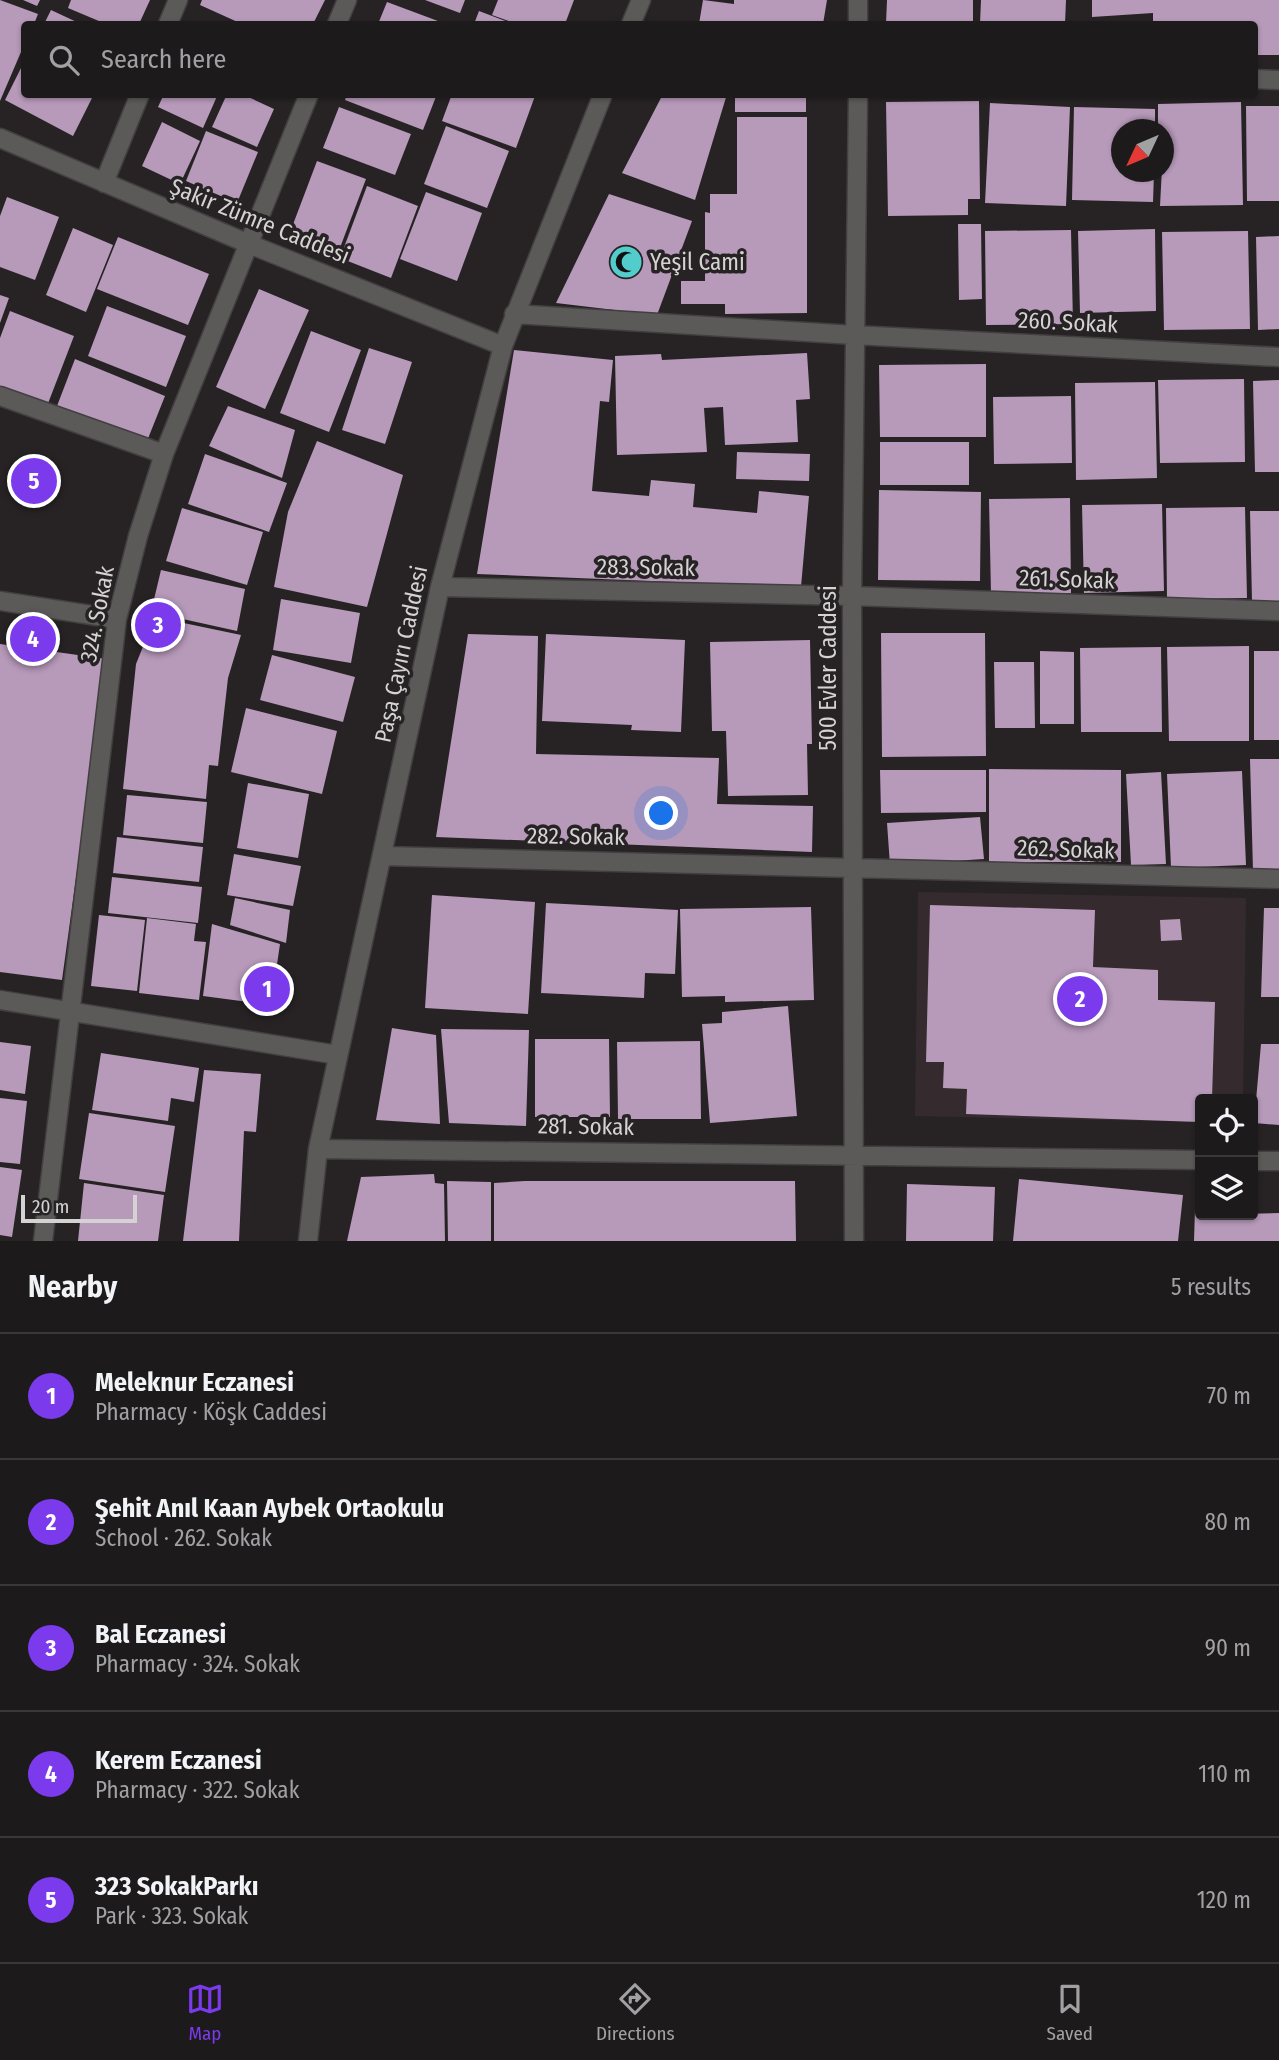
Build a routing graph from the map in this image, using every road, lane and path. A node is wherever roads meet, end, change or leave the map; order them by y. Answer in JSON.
{"nodes":[{"id":1,"x":178,"y":0,"type":"edge"},
{"id":2,"x":347,"y":0,"type":"edge"},
{"id":3,"x":641,"y":0,"type":"edge"},
{"id":4,"x":858,"y":0,"type":"edge"},
{"id":5,"x":169,"y":21,"type":"edge"},
{"id":6,"x":338,"y":21,"type":"edge"},
{"id":7,"x":632,"y":21,"type":"edge"},
{"id":8,"x":858,"y":21,"type":"edge"},
{"id":9,"x":1258,"y":79,"type":"edge"},
{"id":10,"x":1279,"y":80,"type":"edge"},
{"id":11,"x":138,"y":98,"type":"edge"},
{"id":12,"x":307,"y":98,"type":"edge"},
{"id":13,"x":601,"y":98,"type":"edge"},
{"id":14,"x":858,"y":98,"type":"edge"},
{"id":15,"x":0,"y":138,"type":"edge"},
{"id":16,"x":104,"y":183,"type":"junction"},
{"id":17,"x":249,"y":244,"type":"junction"},
{"id":18,"x":514,"y":314,"type":"junction"},
{"id":19,"x":854,"y":335,"type":"junction"},
{"id":20,"x":503,"y":346,"type":"junction"},
{"id":21,"x":1279,"y":357,"type":"edge"},
{"id":22,"x":0,"y":396,"type":"edge"},
{"id":23,"x":164,"y":454,"type":"junction"},
{"id":24,"x":440,"y":587,"type":"junction"},
{"id":25,"x":852,"y":596,"type":"junction"},
{"id":26,"x":0,"y":601,"type":"edge"},
{"id":27,"x":1279,"y":611,"type":"edge"},
{"id":28,"x":117,"y":619,"type":"junction"},
{"id":29,"x":383,"y":856,"type":"junction"},
{"id":30,"x":853,"y":868,"type":"junction"},
{"id":31,"x":1279,"y":879,"type":"edge"},
{"id":32,"x":0,"y":1000,"type":"edge"},
{"id":33,"x":71,"y":1011,"type":"junction"},
{"id":34,"x":338,"y":1055,"type":"junction"},
{"id":35,"x":318,"y":1149,"type":"junction"},
{"id":36,"x":853,"y":1155,"type":"junction"},
{"id":37,"x":1195,"y":1160,"type":"edge"},
{"id":38,"x":1258,"y":1161,"type":"edge"},
{"id":39,"x":1279,"y":1161,"type":"edge"},
{"id":40,"x":43,"y":1241,"type":"edge"},
{"id":41,"x":308,"y":1241,"type":"edge"},
{"id":42,"x":854,"y":1241,"type":"edge"}],
"edges":[{"from":1,"to":5,"type":"street"},
{"from":2,"to":6,"type":"street"},
{"from":3,"to":7,"type":"street"},
{"from":4,"to":8,"type":"street"},
{"from":9,"to":10,"type":"street"},
{"from":11,"to":16,"type":"street"},
{"from":12,"to":17,"type":"street","name":"324. Sokak"},
{"from":13,"to":18,"type":"street","name":"Paşa Çayırı Caddesi"},
{"from":14,"to":19,"type":"street","name":"500 Evler Caddesi"},
{"from":15,"to":16,"type":"street","name":"Şakir Zümre Caddesi"},
{"from":16,"to":17,"type":"street","name":"Şakir Zümre Caddesi"},
{"from":17,"to":20,"type":"street","name":"Şakir Zümre Caddesi"},
{"from":17,"to":23,"type":"street","name":"324. Sokak"},
{"from":18,"to":19,"type":"street","name":"260. Sokak"},
{"from":18,"to":20,"type":"street","name":"Paşa Çayırı Caddesi"},
{"from":19,"to":21,"type":"street","name":"260. Sokak"},
{"from":19,"to":25,"type":"street","name":"500 Evler Caddesi"},
{"from":20,"to":24,"type":"street","name":"Paşa Çayırı Caddesi"},
{"from":22,"to":23,"type":"street"},
{"from":23,"to":28,"type":"street","name":"324. Sokak"},
{"from":24,"to":25,"type":"street","name":"283. Sokak"},
{"from":24,"to":29,"type":"street","name":"Paşa Çayırı Caddesi"},
{"from":25,"to":27,"type":"street","name":"261. Sokak"},
{"from":25,"to":30,"type":"street","name":"500 Evler Caddesi"},
{"from":26,"to":28,"type":"street"},
{"from":28,"to":33,"type":"street","name":"324. Sokak"},
{"from":29,"to":30,"type":"street","name":"282. Sokak"},
{"from":29,"to":34,"type":"street","name":"Paşa Çayırı Caddesi"},
{"from":30,"to":31,"type":"street","name":"262. Sokak"},
{"from":30,"to":36,"type":"street","name":"500 Evler Caddesi"},
{"from":32,"to":33,"type":"street"},
{"from":33,"to":34,"type":"street"},
{"from":33,"to":40,"type":"street","name":"324. Sokak"},
{"from":34,"to":35,"type":"street","name":"Paşa Çayırı Caddesi"},
{"from":35,"to":36,"type":"street","name":"281. Sokak"},
{"from":35,"to":41,"type":"street","name":"Paşa Çayırı Caddesi"},
{"from":36,"to":37,"type":"street","name":"281. Sokak"},
{"from":36,"to":42,"type":"street","name":"500 Evler Caddesi"},
{"from":38,"to":39,"type":"street"}]}
